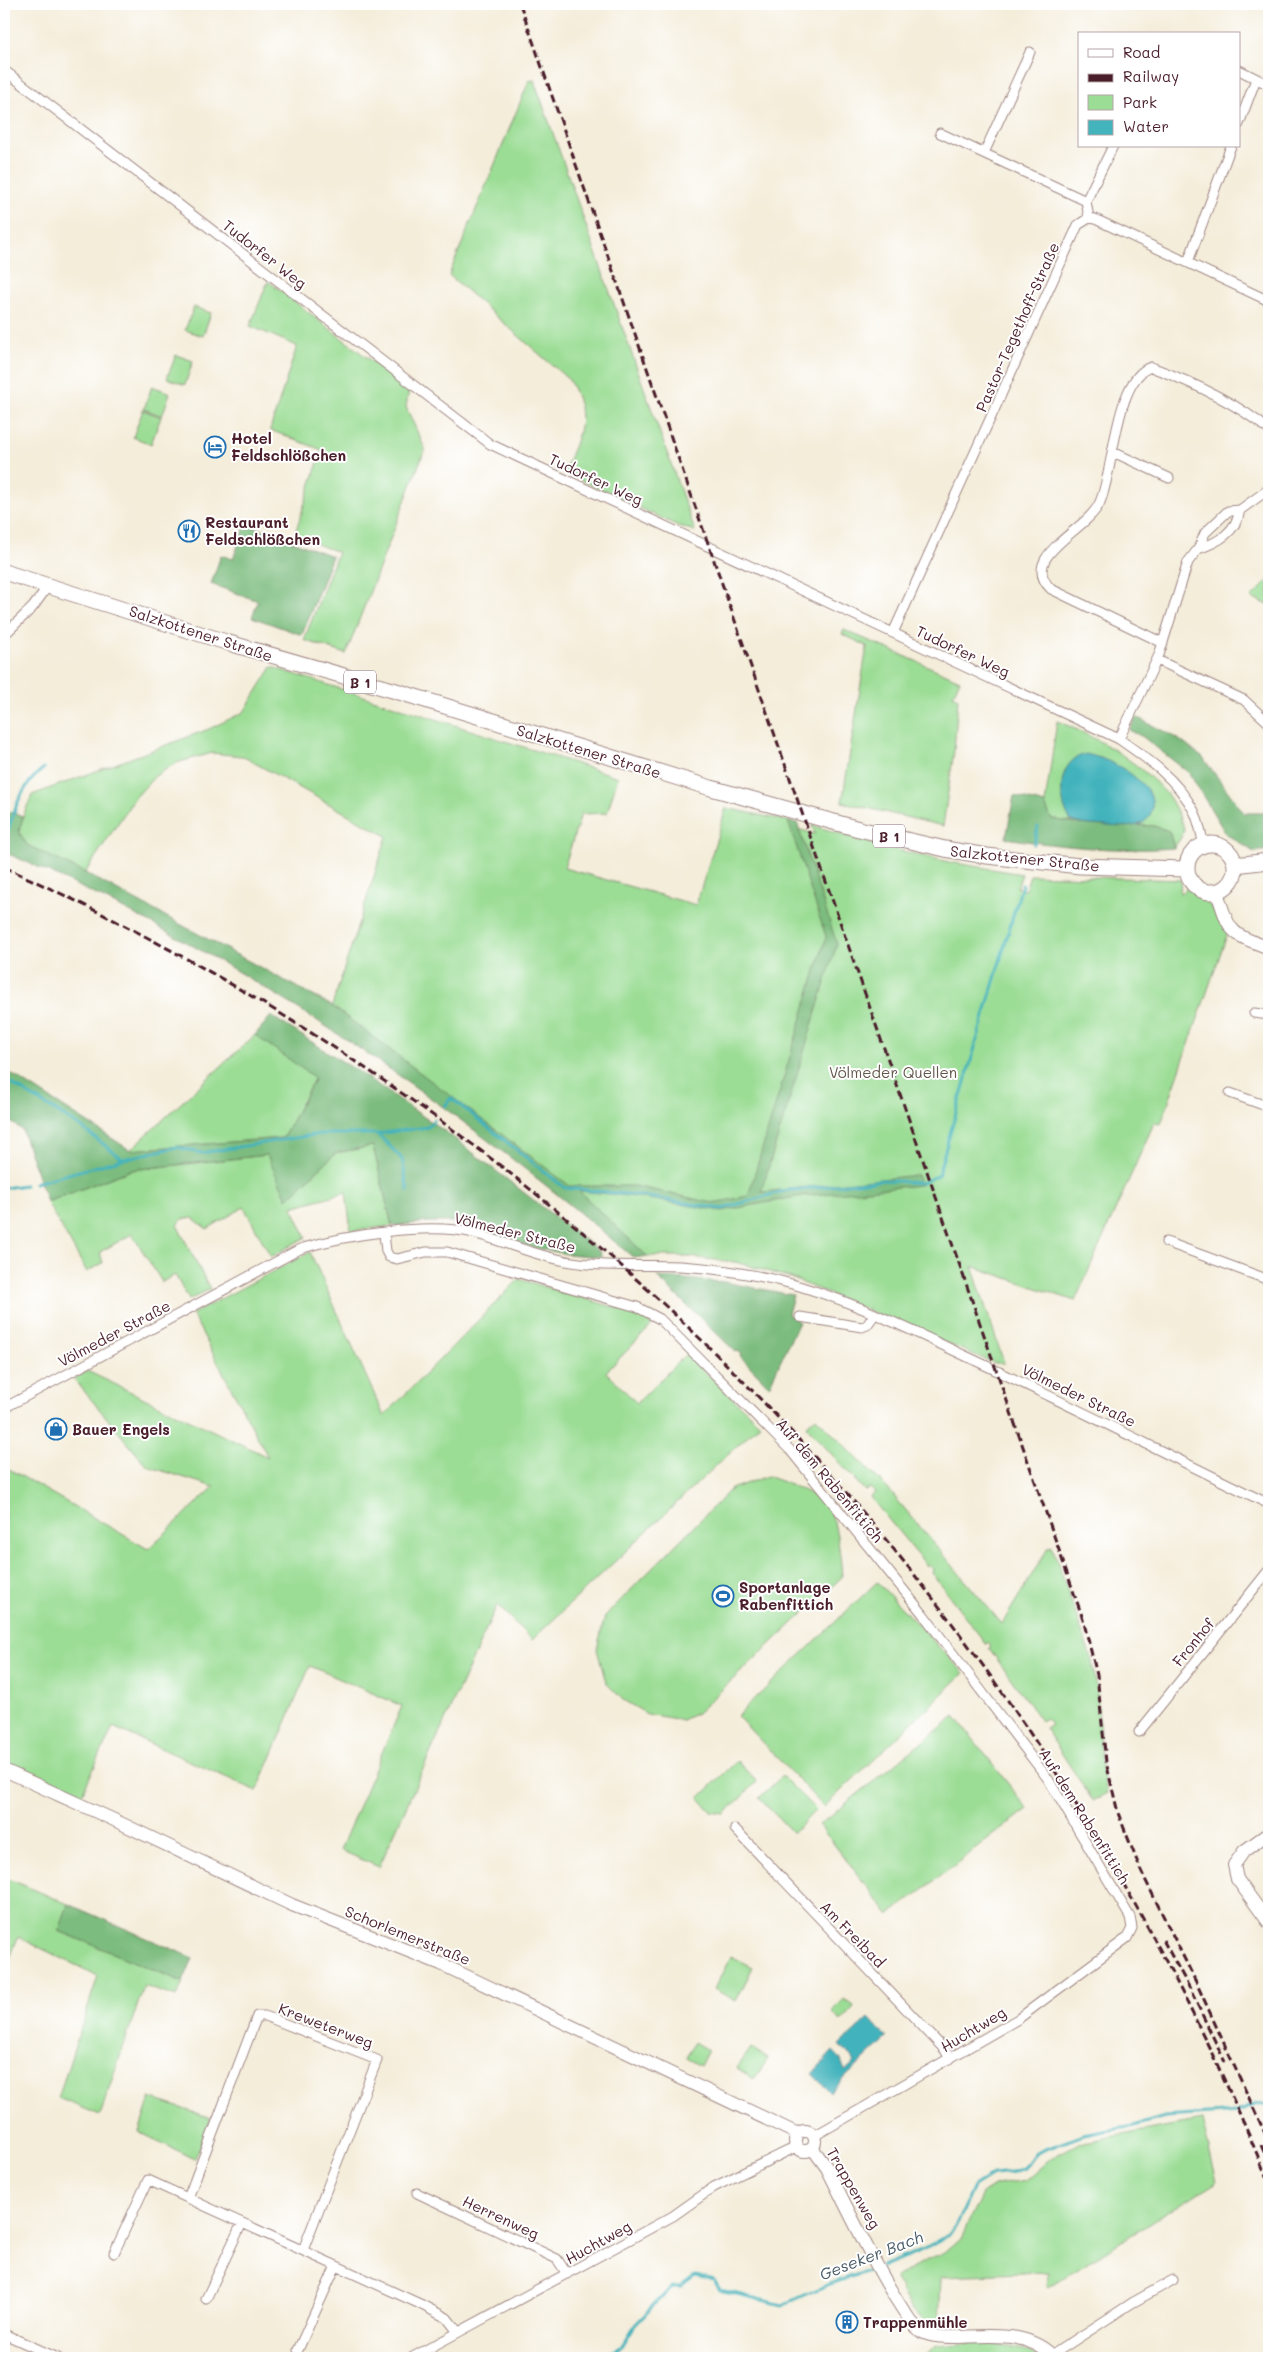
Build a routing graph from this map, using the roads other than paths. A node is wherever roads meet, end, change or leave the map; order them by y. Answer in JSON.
{"nodes":[{"id":1,"x":1030,"y":52,"type":"dead end"},
{"id":2,"x":4,"y":70,"type":"edge"},
{"id":3,"x":1240,"y":71,"type":"edge"},
{"id":4,"x":1256,"y":79,"type":"junction"},
{"id":5,"x":1269,"y":85,"type":"edge"},
{"id":6,"x":1240,"y":121,"type":"edge"},
{"id":7,"x":940,"y":133,"type":"dead end"},
{"id":8,"x":1112,"y":148,"type":"edge"},
{"id":9,"x":1230,"y":148,"type":"edge"},
{"id":10,"x":984,"y":153,"type":"junction"},
{"id":11,"x":1086,"y":201,"type":"junction"},
{"id":12,"x":1089,"y":218,"type":"junction"},
{"id":13,"x":1188,"y":262,"type":"junction"},
{"id":14,"x":1269,"y":301,"type":"edge"},
{"id":15,"x":1269,"y":430,"type":"edge"},
{"id":16,"x":1113,"y":452,"type":"junction"},
{"id":17,"x":1169,"y":478,"type":"dead end"},
{"id":18,"x":1269,"y":489,"type":"edge"},
{"id":19,"x":1240,"y":510,"type":"junction"},
{"id":20,"x":1198,"y":549,"type":"junction"},
{"id":21,"x":4,"y":572,"type":"edge"},
{"id":22,"x":48,"y":586,"type":"junction"},
{"id":23,"x":893,"y":634,"type":"junction"},
{"id":24,"x":4,"y":635,"type":"edge"},
{"id":25,"x":1163,"y":643,"type":"junction"},
{"id":26,"x":1157,"y":660,"type":"junction"},
{"id":27,"x":1269,"y":724,"type":"edge"},
{"id":28,"x":1119,"y":739,"type":"junction"},
{"id":29,"x":1204,"y":845,"type":"junction"},
{"id":30,"x":1269,"y":861,"type":"edge"},
{"id":31,"x":1235,"y":865,"type":"junction"},
{"id":32,"x":1186,"y":869,"type":"junction"},
{"id":33,"x":1217,"y":892,"type":"junction"},
{"id":34,"x":1269,"y":948,"type":"edge"},
{"id":35,"x":1254,"y":1013,"type":"dead end"},
{"id":36,"x":1269,"y":1016,"type":"edge"},
{"id":37,"x":1230,"y":1093,"type":"dead end"},
{"id":38,"x":1269,"y":1107,"type":"edge"},
{"id":39,"x":384,"y":1234,"type":"junction"},
{"id":40,"x":1166,"y":1242,"type":"dead end"},
{"id":41,"x":1269,"y":1280,"type":"edge"},
{"id":42,"x":875,"y":1314,"type":"junction"},
{"id":43,"x":800,"y":1317,"type":"dead end"},
{"id":44,"x":4,"y":1408,"type":"edge"},
{"id":45,"x":1269,"y":1504,"type":"edge"},
{"id":46,"x":1269,"y":1570,"type":"edge"},
{"id":47,"x":1139,"y":1732,"type":"dead end"},
{"id":48,"x":4,"y":1770,"type":"edge"},
{"id":49,"x":735,"y":1829,"type":"dead end"},
{"id":50,"x":1269,"y":1833,"type":"edge"},
{"id":51,"x":1269,"y":1923,"type":"edge"},
{"id":52,"x":1132,"y":1928,"type":"joint"},
{"id":53,"x":950,"y":2059,"type":"junction"},
{"id":54,"x":797,"y":2140,"type":"junction"},
{"id":55,"x":813,"y":2142,"type":"junction"},
{"id":56,"x":417,"y":2193,"type":"dead end"},
{"id":57,"x":188,"y":2198,"type":"junction"},
{"id":58,"x":242,"y":2223,"type":"junction"},
{"id":59,"x":303,"y":2250,"type":"junction"},
{"id":60,"x":114,"y":2253,"type":"dead end"},
{"id":61,"x":336,"y":2266,"type":"junction"},
{"id":62,"x":567,"y":2274,"type":"junction"},
{"id":63,"x":1173,"y":2280,"type":"dead end"},
{"id":64,"x":206,"y":2299,"type":"dead end"},
{"id":65,"x":458,"y":2332,"type":"junction"},
{"id":66,"x":4,"y":2334,"type":"edge"},
{"id":67,"x":298,"y":2350,"type":"dead end"},
{"id":68,"x":1053,"y":2356,"type":"edge"},
{"id":69,"x":58,"y":2358,"type":"edge"},
{"id":70,"x":411,"y":2358,"type":"edge"}],
"edges":[{"from":1,"to":10,"type":"street"},
{"from":2,"to":23,"type":"street","name":"Tudorfer Weg"},
{"from":3,"to":4,"type":"street"},
{"from":4,"to":5,"type":"street"},
{"from":4,"to":6,"type":"street"},
{"from":7,"to":10,"type":"street"},
{"from":8,"to":11,"type":"street"},
{"from":9,"to":13,"type":"street"},
{"from":10,"to":11,"type":"street"},
{"from":11,"to":12,"type":"street"},
{"from":12,"to":13,"type":"street"},
{"from":12,"to":23,"type":"street","name":"Pastor-Tegethoff-Straße"},
{"from":13,"to":14,"type":"street"},
{"from":15,"to":16,"type":"street"},
{"from":16,"to":17,"type":"street"},
{"from":16,"to":25,"type":"street"},
{"from":18,"to":19,"type":"street"},
{"from":19,"to":20,"type":"street"},
{"from":19,"to":20,"type":"street"},
{"from":20,"to":25,"type":"street"},
{"from":21,"to":22,"type":"main road","name":"Salzkottener Straße","number":"B 1"},
{"from":22,"to":24,"type":"street"},
{"from":22,"to":32,"type":"main road","name":"Salzkottener Straße","number":"B 1"},
{"from":23,"to":28,"type":"street","name":"Tudorfer Weg"},
{"from":25,"to":26,"type":"street"},
{"from":26,"to":27,"type":"street"},
{"from":26,"to":28,"type":"street"},
{"from":28,"to":29,"type":"street","name":"Tudorfer Weg"},
{"from":29,"to":31,"type":"main road"},
{"from":29,"to":32,"type":"main road"},
{"from":30,"to":31,"type":"main road"},
{"from":31,"to":33,"type":"main road"},
{"from":32,"to":33,"type":"main road"},
{"from":33,"to":34,"type":"street"},
{"from":35,"to":36,"type":"street"},
{"from":37,"to":38,"type":"street"},
{"from":39,"to":42,"type":"street","name":"Völmeder Straße"},
{"from":39,"to":44,"type":"street","name":"Völmeder Straße"},
{"from":39,"to":52,"type":"street","name":"Auf dem Rabenfittich"},
{"from":40,"to":41,"type":"street"},
{"from":42,"to":43,"type":"street"},
{"from":42,"to":45,"type":"street","name":"Völmeder Straße"},
{"from":46,"to":47,"type":"street","name":"Fronhof"},
{"from":48,"to":54,"type":"street","name":"Schorlemerstraße"},
{"from":49,"to":53,"type":"street","name":"Am Freibad"},
{"from":50,"to":51,"type":"street"},
{"from":52,"to":53,"type":"street","name":"Huchtweg"},
{"from":53,"to":55,"type":"street","name":"Huchtweg"},
{"from":54,"to":55,"type":"street"},
{"from":54,"to":55,"type":"street"},
{"from":54,"to":62,"type":"street","name":"Huchtweg"},
{"from":55,"to":68,"type":"street","name":"Trappenweg"},
{"from":56,"to":62,"type":"street","name":"Herrenweg"},
{"from":57,"to":58,"type":"street"},
{"from":57,"to":59,"type":"street","name":"Kreweterweg"},
{"from":57,"to":60,"type":"street"},
{"from":58,"to":59,"type":"street"},
{"from":58,"to":64,"type":"street"},
{"from":59,"to":61,"type":"street"},
{"from":61,"to":65,"type":"street"},
{"from":61,"to":67,"type":"street"},
{"from":62,"to":65,"type":"street","name":"Huchtweg"},
{"from":63,"to":68,"type":"street","name":"Trappenweg"},
{"from":65,"to":70,"type":"street","name":"Huchtweg"},
{"from":66,"to":69,"type":"street"}]}
